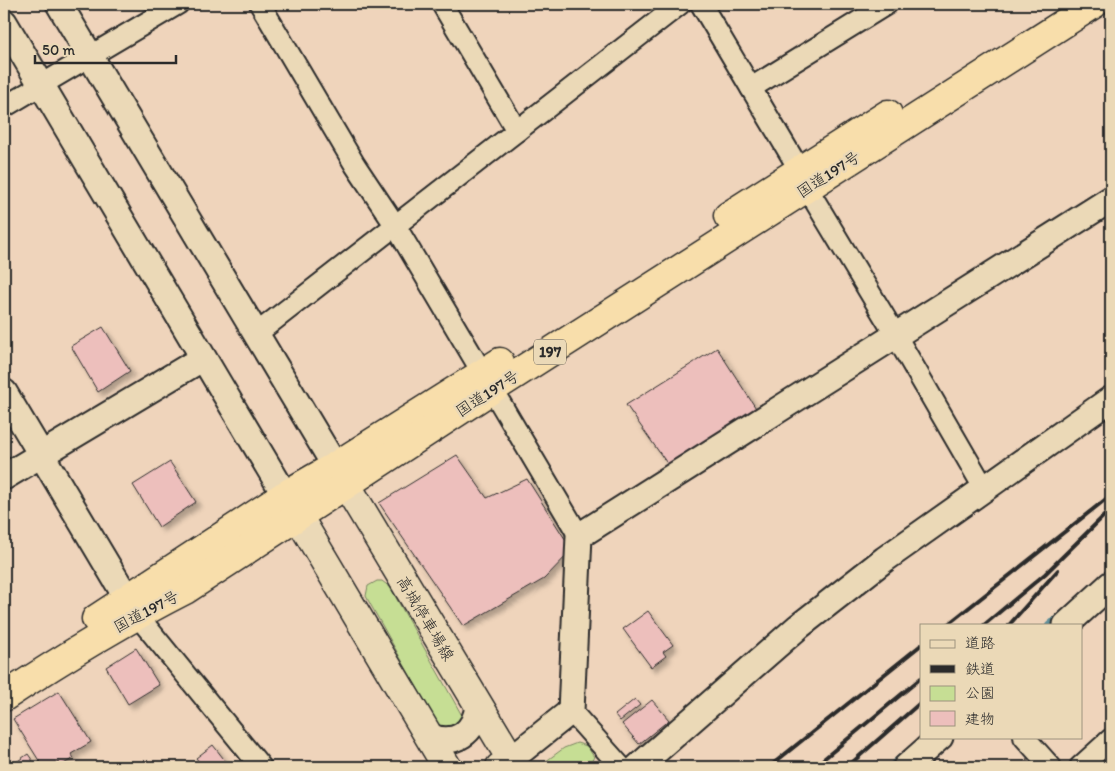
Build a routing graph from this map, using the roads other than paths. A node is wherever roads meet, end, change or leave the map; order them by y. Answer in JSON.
{"nodes":[{"id":1,"x":59,"y":4,"type":"edge"},
{"id":2,"x":178,"y":4,"type":"edge"},
{"id":3,"x":260,"y":4,"type":"edge"},
{"id":4,"x":680,"y":4,"type":"edge"},
{"id":5,"x":701,"y":4,"type":"edge"},
{"id":6,"x":888,"y":4,"type":"edge"},
{"id":7,"x":1061,"y":4,"type":"edge"},
{"id":8,"x":1094,"y":4,"type":"edge"},
{"id":9,"x":449,"y":6,"type":"edge"},
{"id":10,"x":4,"y":22,"type":"edge"},
{"id":11,"x":90,"y":56,"type":"junction"},
{"id":12,"x":41,"y":85,"type":"junction"},
{"id":13,"x":751,"y":88,"type":"junction"},
{"id":14,"x":4,"y":107,"type":"edge"},
{"id":15,"x":517,"y":131,"type":"junction"},
{"id":16,"x":803,"y":178,"type":"junction"},
{"id":17,"x":1111,"y":199,"type":"edge"},
{"id":18,"x":395,"y":225,"type":"junction"},
{"id":19,"x":256,"y":334,"type":"junction"},
{"id":20,"x":896,"y":336,"type":"junction"},
{"id":21,"x":203,"y":358,"type":"junction"},
{"id":22,"x":487,"y":382,"type":"junction"},
{"id":23,"x":4,"y":392,"type":"edge"},
{"id":24,"x":1111,"y":398,"type":"edge"},
{"id":25,"x":41,"y":454,"type":"junction"},
{"id":26,"x":340,"y":475,"type":"junction"},
{"id":27,"x":4,"y":477,"type":"edge"},
{"id":28,"x":984,"y":488,"type":"junction"},
{"id":29,"x":291,"y":506,"type":"junction"},
{"id":30,"x":579,"y":536,"type":"junction"},
{"id":31,"x":1111,"y":584,"type":"edge"},
{"id":32,"x":132,"y":607,"type":"junction"},
{"id":33,"x":1067,"y":624,"type":"edge"},
{"id":34,"x":4,"y":677,"type":"edge"},
{"id":35,"x":4,"y":697,"type":"edge"},
{"id":36,"x":478,"y":705,"type":"junction"},
{"id":37,"x":571,"y":712,"type":"junction"},
{"id":38,"x":429,"y":736,"type":"junction"},
{"id":39,"x":939,"y":738,"type":"edge"},
{"id":40,"x":1025,"y":738,"type":"edge"},
{"id":41,"x":1111,"y":739,"type":"edge"},
{"id":42,"x":506,"y":763,"type":"edge"},
{"id":43,"x":262,"y":767,"type":"edge"},
{"id":44,"x":447,"y":767,"type":"edge"},
{"id":45,"x":621,"y":767,"type":"edge"},
{"id":46,"x":638,"y":767,"type":"edge"},
{"id":47,"x":906,"y":767,"type":"edge"},
{"id":48,"x":1051,"y":767,"type":"edge"},
{"id":49,"x":1080,"y":767,"type":"edge"}],
"edges":[{"from":1,"to":11,"type":"street"},
{"from":2,"to":11,"type":"street"},
{"from":3,"to":18,"type":"street"},
{"from":4,"to":15,"type":"street"},
{"from":5,"to":13,"type":"street"},
{"from":6,"to":13,"type":"street"},
{"from":7,"to":16,"type":"highway","name":"国道197号","number":"197"},
{"from":8,"to":16,"type":"highway","name":"国道197号","number":"197"},
{"from":9,"to":15,"type":"street"},
{"from":10,"to":12,"type":"street"},
{"from":11,"to":12,"type":"street"},
{"from":11,"to":19,"type":"street"},
{"from":12,"to":14,"type":"street"},
{"from":12,"to":21,"type":"street"},
{"from":13,"to":16,"type":"street"},
{"from":15,"to":18,"type":"street"},
{"from":16,"to":20,"type":"street"},
{"from":16,"to":22,"type":"highway","name":"国道197号","number":"197"},
{"from":17,"to":20,"type":"street"},
{"from":18,"to":19,"type":"street"},
{"from":18,"to":22,"type":"street"},
{"from":19,"to":26,"type":"street"},
{"from":20,"to":28,"type":"street"},
{"from":20,"to":30,"type":"street"},
{"from":21,"to":25,"type":"street"},
{"from":21,"to":29,"type":"street"},
{"from":22,"to":26,"type":"highway","name":"国道197号","number":"197"},
{"from":22,"to":30,"type":"street"},
{"from":23,"to":25,"type":"street"},
{"from":24,"to":28,"type":"street"},
{"from":25,"to":27,"type":"street"},
{"from":25,"to":32,"type":"street"},
{"from":26,"to":29,"type":"highway","name":"国道197号","number":"197"},
{"from":26,"to":36,"type":"main road","name":"高城停車場線"},
{"from":28,"to":46,"type":"street"},
{"from":29,"to":32,"type":"highway","name":"国道197号","number":"197"},
{"from":29,"to":38,"type":"main road"},
{"from":30,"to":37,"type":"street"},
{"from":31,"to":33,"type":"street"},
{"from":32,"to":34,"type":"highway","name":"国道197号","number":"197"},
{"from":32,"to":35,"type":"highway","name":"国道197号","number":"197"},
{"from":32,"to":43,"type":"street"},
{"from":36,"to":38,"type":"street"},
{"from":36,"to":42,"type":"main road","name":"高城停車場線"},
{"from":37,"to":42,"type":"street"},
{"from":37,"to":45,"type":"street"},
{"from":38,"to":44,"type":"main road"},
{"from":39,"to":47,"type":"street"},
{"from":40,"to":48,"type":"street"},
{"from":41,"to":49,"type":"street"}]}
